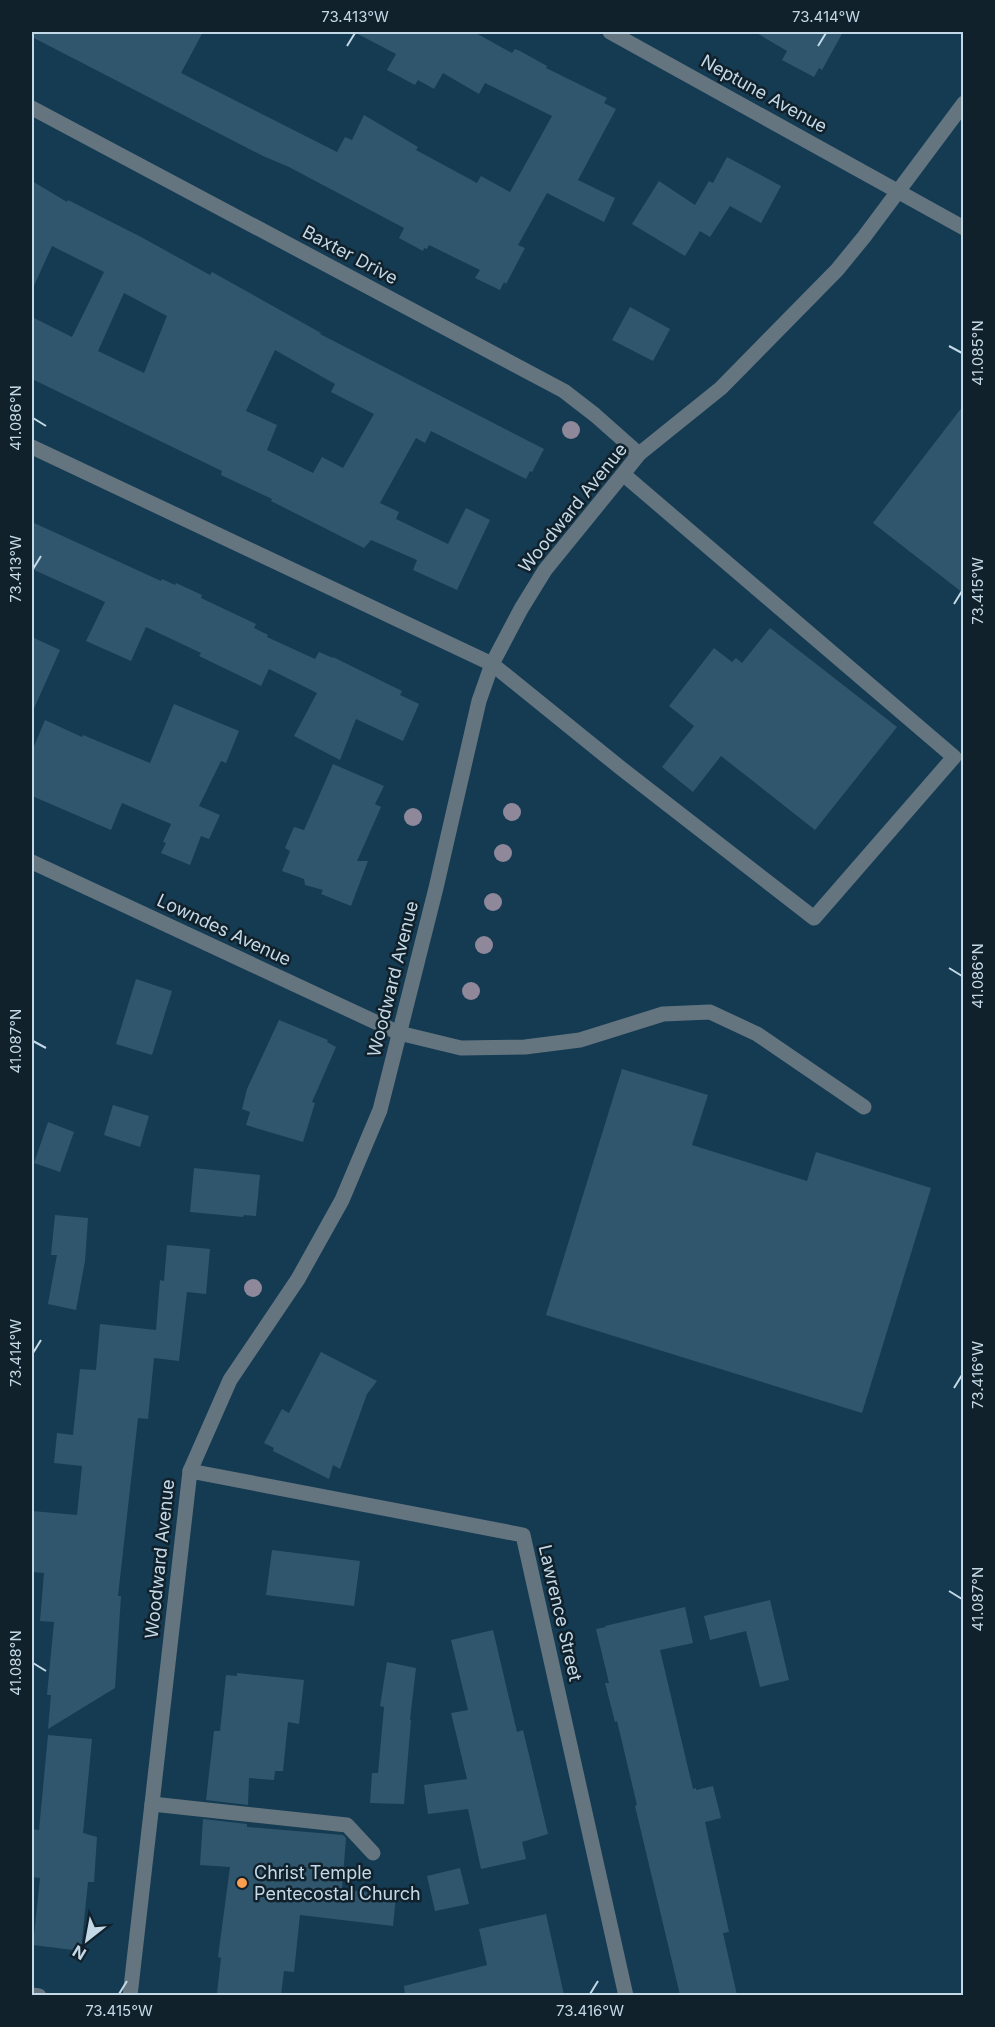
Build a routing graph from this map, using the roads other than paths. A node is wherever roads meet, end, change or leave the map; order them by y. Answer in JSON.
{"nodes":[{"id":1,"x":610,"y":32,"type":"edge"},
{"id":2,"x":963,"y":103,"type":"edge"},
{"id":3,"x":32,"y":108,"type":"edge"},
{"id":4,"x":898,"y":190,"type":"junction"},
{"id":5,"x":963,"y":228,"type":"edge"},
{"id":6,"x":32,"y":447,"type":"edge"},
{"id":7,"x":639,"y":454,"type":"junction"},
{"id":8,"x":622,"y":474,"type":"junction"},
{"id":9,"x":492,"y":664,"type":"junction"},
{"id":10,"x":32,"y":862,"type":"edge"},
{"id":11,"x":399,"y":1033,"type":"junction"},
{"id":12,"x":864,"y":1107,"type":"dead end"},
{"id":13,"x":190,"y":1471,"type":"junction"},
{"id":14,"x":152,"y":1804,"type":"junction"},
{"id":15,"x":373,"y":1853,"type":"dead end"},
{"id":16,"x":32,"y":1995,"type":"edge"},
{"id":17,"x":39,"y":1995,"type":"edge"},
{"id":18,"x":130,"y":1995,"type":"edge"},
{"id":19,"x":626,"y":1995,"type":"edge"}],
"edges":[{"from":1,"to":4,"type":"street","name":"Neptune Avenue"},
{"from":2,"to":4,"type":"street","name":"Woodward Avenue"},
{"from":3,"to":7,"type":"street","name":"Baxter Drive"},
{"from":4,"to":5,"type":"street","name":"Neptune Avenue"},
{"from":4,"to":7,"type":"street","name":"Woodward Avenue"},
{"from":6,"to":9,"type":"street"},
{"from":7,"to":8,"type":"street","name":"Woodward Avenue"},
{"from":8,"to":9,"type":"street","name":"Woodward Avenue"},
{"from":8,"to":9,"type":"street"},
{"from":9,"to":11,"type":"street","name":"Woodward Avenue"},
{"from":10,"to":11,"type":"street","name":"Lowndes Avenue"},
{"from":11,"to":12,"type":"street","name":"Lowndes Avenue"},
{"from":11,"to":13,"type":"street","name":"Woodward Avenue"},
{"from":13,"to":14,"type":"street","name":"Woodward Avenue"},
{"from":13,"to":19,"type":"street","name":"Lawrence Street"},
{"from":14,"to":15,"type":"street"},
{"from":14,"to":18,"type":"street","name":"Woodward Avenue"},
{"from":16,"to":17,"type":"street"}]}
